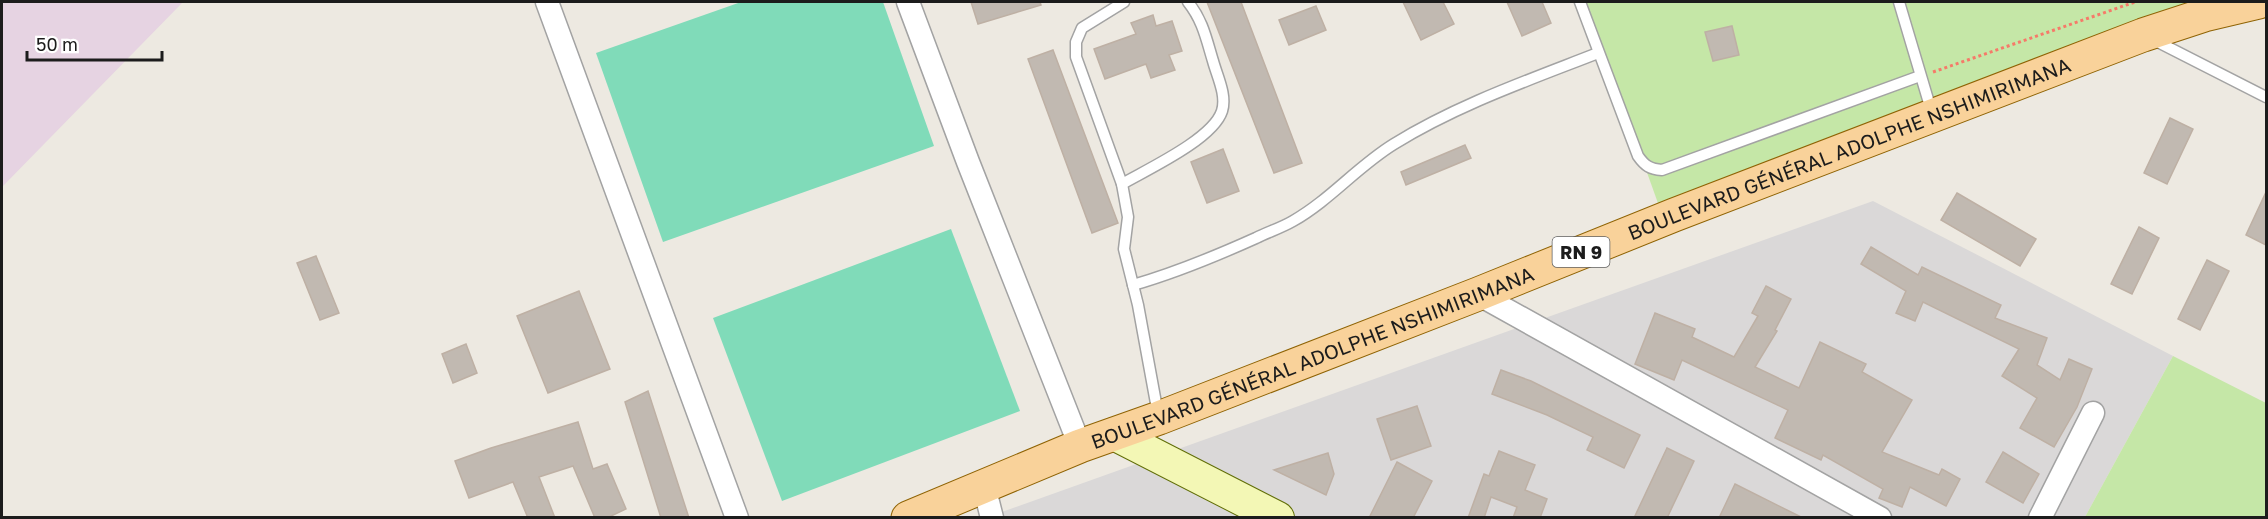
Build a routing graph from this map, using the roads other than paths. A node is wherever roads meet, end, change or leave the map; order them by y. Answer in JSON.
{"nodes":[{"id":1,"x":547,"y":2,"type":"edge"},
{"id":2,"x":908,"y":2,"type":"edge"},
{"id":3,"x":1124,"y":2,"type":"edge"},
{"id":4,"x":1188,"y":2,"type":"edge"},
{"id":5,"x":1580,"y":2,"type":"edge"},
{"id":6,"x":1899,"y":2,"type":"edge"},
{"id":7,"x":2258,"y":2,"type":"edge"},
{"id":8,"x":2143,"y":35,"type":"junction"},
{"id":9,"x":1598,"y":53,"type":"junction"},
{"id":10,"x":1920,"y":76,"type":"junction"},
{"id":11,"x":2266,"y":97,"type":"edge"},
{"id":12,"x":1933,"y":116,"type":"junction"},
{"id":13,"x":1122,"y":184,"type":"junction"},
{"id":14,"x":1133,"y":285,"type":"junction"},
{"id":15,"x":1478,"y":294,"type":"junction"},
{"id":16,"x":2093,"y":413,"type":"dead end"},
{"id":17,"x":1159,"y":418,"type":"junction"},
{"id":18,"x":1114,"y":434,"type":"junction"},
{"id":19,"x":1080,"y":446,"type":"junction"},
{"id":20,"x":984,"y":486,"type":"junction"},
{"id":21,"x":736,"y":518,"type":"edge"},
{"id":22,"x":908,"y":518,"type":"edge"},
{"id":23,"x":992,"y":518,"type":"edge"},
{"id":24,"x":1278,"y":518,"type":"edge"},
{"id":25,"x":1880,"y":518,"type":"edge"},
{"id":26,"x":2040,"y":518,"type":"edge"}],
"edges":[{"from":1,"to":21,"type":"street"},
{"from":2,"to":19,"type":"street"},
{"from":3,"to":13,"type":"lane"},
{"from":4,"to":13,"type":"lane"},
{"from":5,"to":9,"type":"lane"},
{"from":6,"to":10,"type":"lane"},
{"from":7,"to":8,"type":"main road","name":"BOULEVARD GÉNÉRAL ADOLPHE NSHIMIRIMANA","number":"RN 9"},
{"from":8,"to":11,"type":"lane"},
{"from":8,"to":12,"type":"main road","name":"BOULEVARD GÉNÉRAL ADOLPHE NSHIMIRIMANA","number":"RN 9"},
{"from":9,"to":10,"type":"lane"},
{"from":9,"to":14,"type":"lane"},
{"from":10,"to":12,"type":"lane"},
{"from":12,"to":15,"type":"main road","name":"BOULEVARD GÉNÉRAL ADOLPHE NSHIMIRIMANA","number":"RN 9"},
{"from":13,"to":14,"type":"lane"},
{"from":14,"to":17,"type":"lane"},
{"from":15,"to":17,"type":"main road","name":"BOULEVARD GÉNÉRAL ADOLPHE NSHIMIRIMANA","number":"RN 9"},
{"from":15,"to":25,"type":"street"},
{"from":16,"to":26,"type":"street"},
{"from":17,"to":18,"type":"main road","name":"BOULEVARD GÉNÉRAL ADOLPHE NSHIMIRIMANA","number":"RN 9"},
{"from":18,"to":19,"type":"main road","name":"BOULEVARD GÉNÉRAL ADOLPHE NSHIMIRIMANA","number":"RN 9"},
{"from":18,"to":24,"type":"street"},
{"from":19,"to":20,"type":"main road","name":"BOULEVARD GÉNÉRAL ADOLPHE NSHIMIRIMANA","number":"RN 9"},
{"from":20,"to":22,"type":"main road","name":"BOULEVARD GÉNÉRAL ADOLPHE NSHIMIRIMANA","number":"RN 9"},
{"from":20,"to":23,"type":"street"}]}
